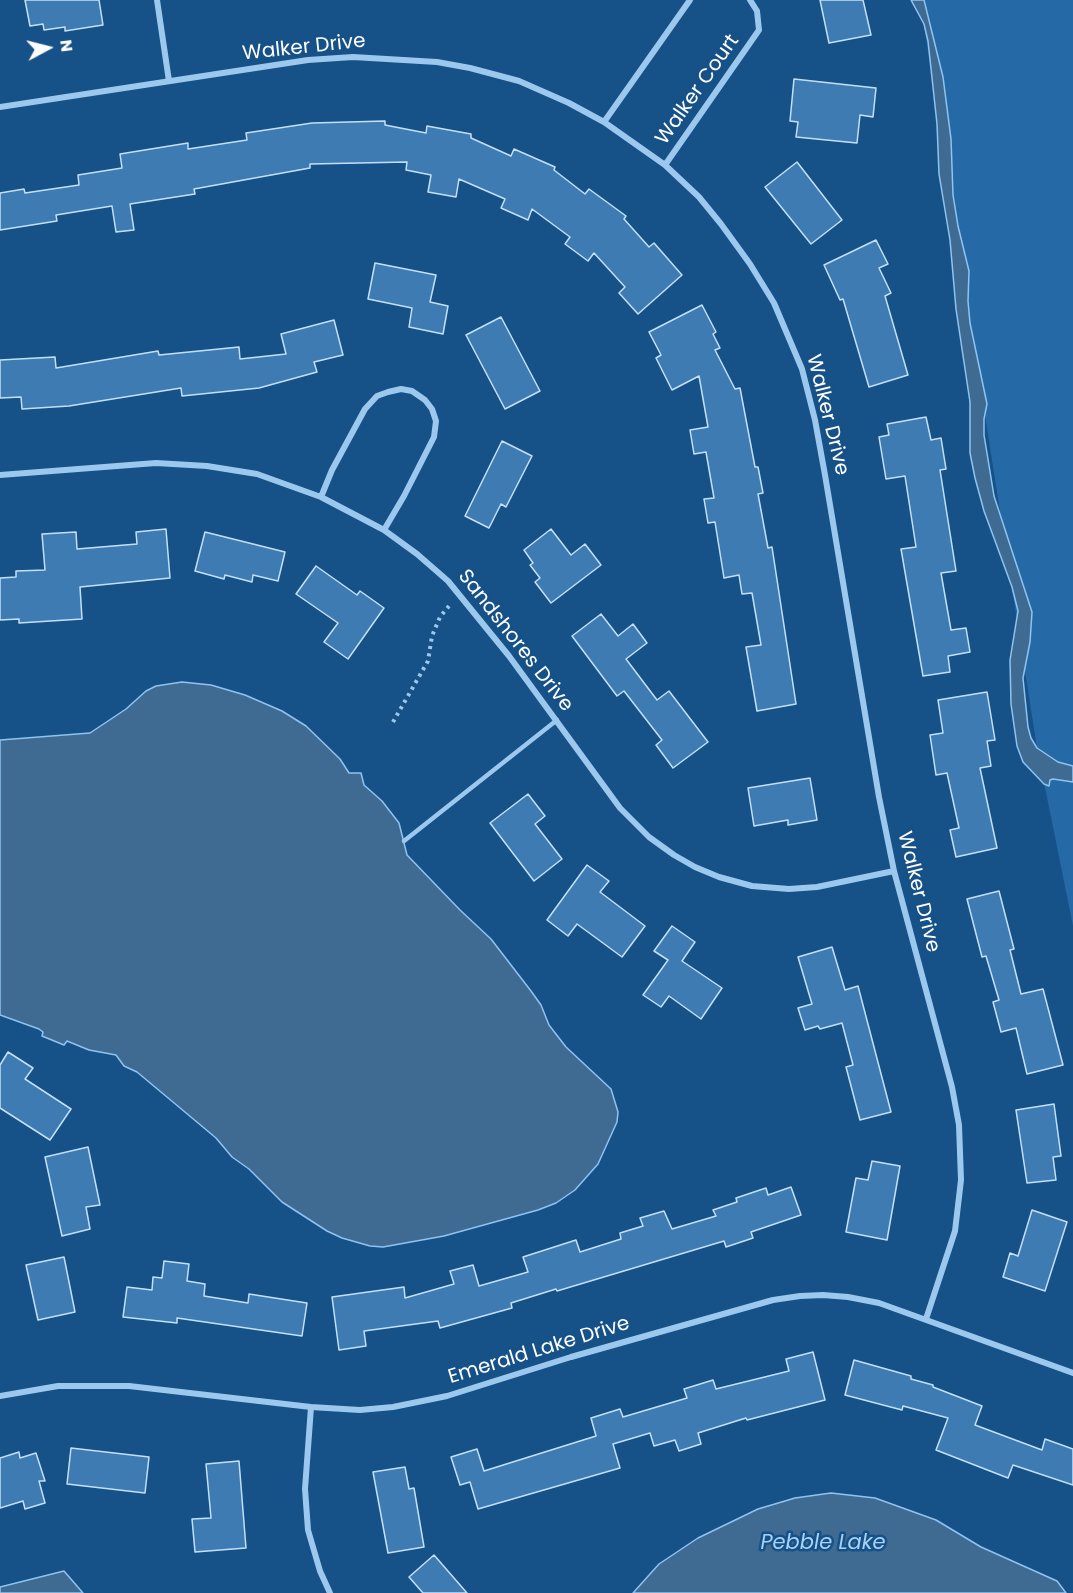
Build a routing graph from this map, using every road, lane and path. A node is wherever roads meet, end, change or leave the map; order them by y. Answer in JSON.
{"nodes":[{"id":1,"x":157,"y":0,"type":"edge"},
{"id":2,"x":690,"y":0,"type":"edge"},
{"id":3,"x":750,"y":0,"type":"edge"},
{"id":4,"x":169,"y":81,"type":"junction"},
{"id":5,"x":0,"y":107,"type":"edge"},
{"id":6,"x":604,"y":122,"type":"junction"},
{"id":7,"x":665,"y":165,"type":"junction"},
{"id":8,"x":0,"y":475,"type":"edge"},
{"id":9,"x":321,"y":497,"type":"junction"},
{"id":10,"x":384,"y":530,"type":"junction"},
{"id":11,"x":458,"y":593,"type":"junction"},
{"id":12,"x":556,"y":720,"type":"junction"},
{"id":13,"x":393,"y":722,"type":"dead end"},
{"id":14,"x":404,"y":842,"type":"dead end"},
{"id":15,"x":894,"y":871,"type":"junction"},
{"id":16,"x":926,"y":1319,"type":"junction"},
{"id":17,"x":1073,"y":1373,"type":"edge"},
{"id":18,"x":0,"y":1396,"type":"edge"},
{"id":19,"x":311,"y":1407,"type":"junction"},
{"id":20,"x":330,"y":1593,"type":"edge"}],
"edges":[{"from":1,"to":4,"type":"street"},
{"from":2,"to":6,"type":"street"},
{"from":3,"to":7,"type":"street","name":"Walker Court"},
{"from":4,"to":5,"type":"street","name":"Walker Drive"},
{"from":4,"to":6,"type":"street","name":"Walker Drive"},
{"from":6,"to":7,"type":"street","name":"Walker Drive"},
{"from":7,"to":15,"type":"street","name":"Walker Drive"},
{"from":8,"to":9,"type":"street","name":"Sandshores Drive"},
{"from":9,"to":10,"type":"street","name":"Sandshores Drive"},
{"from":9,"to":10,"type":"street"},
{"from":10,"to":11,"type":"street","name":"Sandshores Drive"},
{"from":11,"to":12,"type":"street","name":"Sandshores Drive"},
{"from":11,"to":13,"type":"path"},
{"from":12,"to":14,"type":"lane"},
{"from":12,"to":15,"type":"street","name":"Sandshores Drive"},
{"from":15,"to":16,"type":"street","name":"Walker Drive"},
{"from":16,"to":17,"type":"street","name":"Emerald Lake Drive"},
{"from":16,"to":19,"type":"street","name":"Emerald Lake Drive"},
{"from":18,"to":19,"type":"street","name":"Emerald Lake Drive"},
{"from":19,"to":20,"type":"street"}]}
